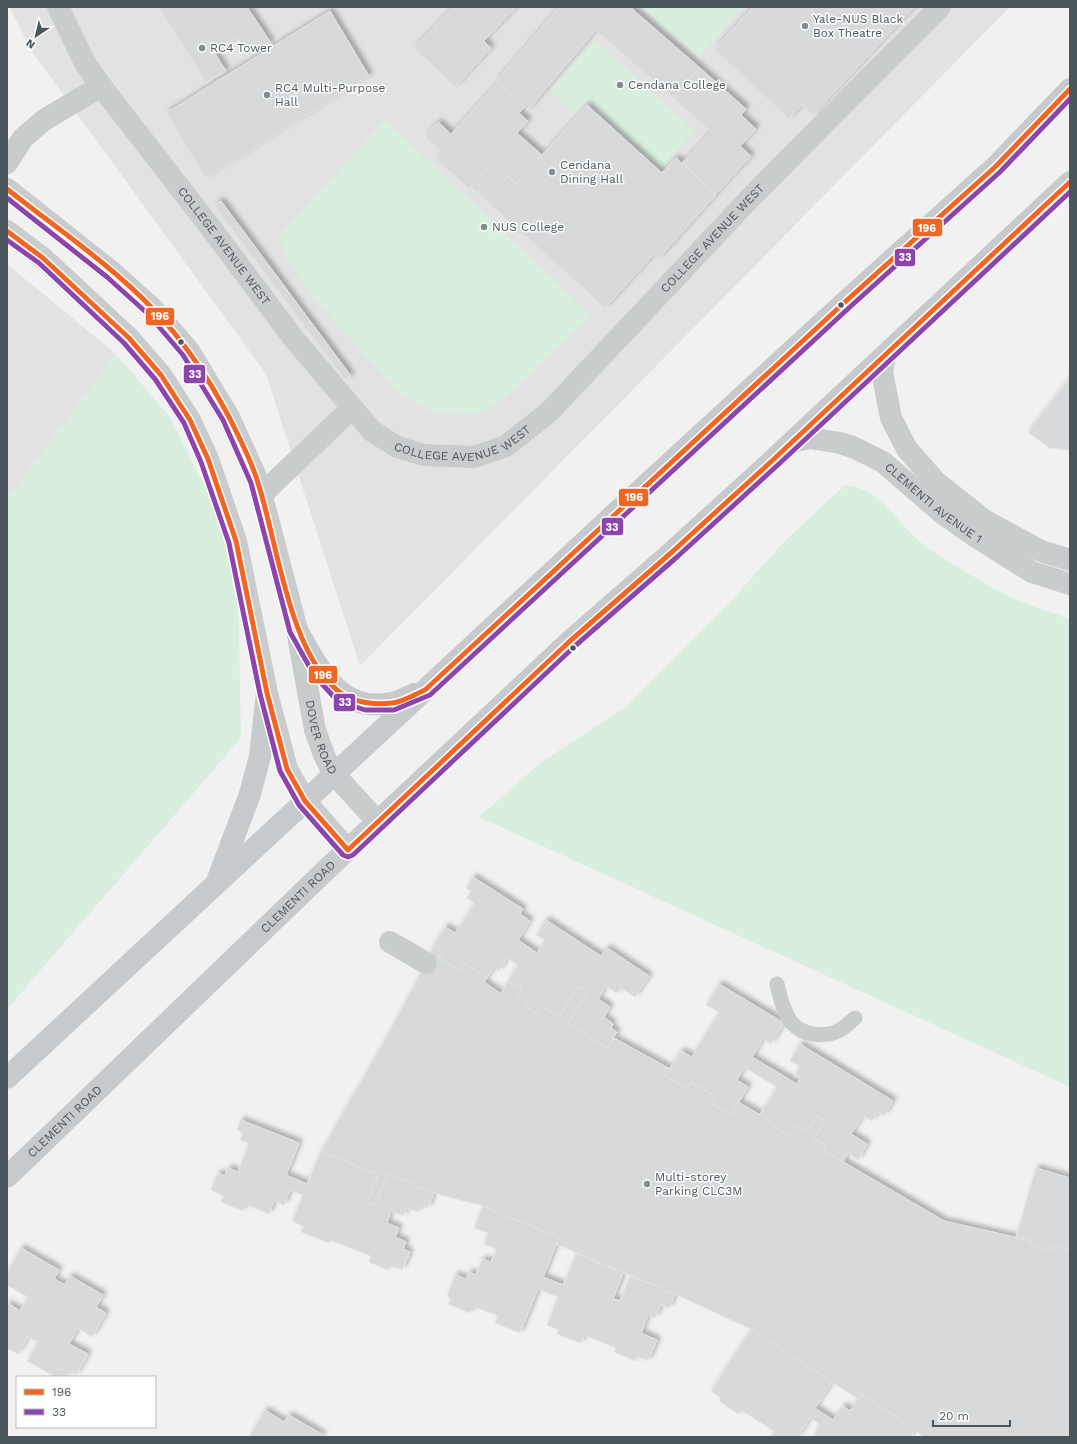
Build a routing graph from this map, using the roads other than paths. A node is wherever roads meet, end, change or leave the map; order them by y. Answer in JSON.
{"nodes":[{"id":1,"x":58,"y":7,"type":"edge"},
{"id":2,"x":940,"y":7,"type":"edge"},
{"id":3,"x":101,"y":86,"type":"junction"},
{"id":4,"x":1070,"y":90,"type":"edge"},
{"id":5,"x":7,"y":163,"type":"edge"},
{"id":6,"x":1070,"y":182,"type":"edge"},
{"id":7,"x":7,"y":189,"type":"edge"},
{"id":8,"x":7,"y":231,"type":"edge"},
{"id":9,"x":885,"y":357,"type":"junction"},
{"id":10,"x":352,"y":408,"type":"junction"},
{"id":11,"x":792,"y":442,"type":"junction"},
{"id":12,"x":261,"y":494,"type":"junction"},
{"id":13,"x":1070,"y":560,"type":"edge"},
{"id":14,"x":1070,"y":584,"type":"edge"},
{"id":15,"x":297,"y":630,"type":"junction"},
{"id":16,"x":425,"y":690,"type":"junction"},
{"id":17,"x":267,"y":693,"type":"junction"},
{"id":18,"x":334,"y":774,"type":"junction"},
{"id":19,"x":305,"y":801,"type":"junction"},
{"id":20,"x":378,"y":822,"type":"junction"},
{"id":21,"x":348,"y":850,"type":"junction"},
{"id":22,"x":216,"y":884,"type":"junction"},
{"id":23,"x":390,"y":942,"type":"dead end"},
{"id":24,"x":426,"y":963,"type":"dead end"},
{"id":25,"x":777,"y":984,"type":"dead end"},
{"id":26,"x":855,"y":1018,"type":"dead end"},
{"id":27,"x":7,"y":1078,"type":"edge"},
{"id":28,"x":7,"y":1177,"type":"edge"}],
"edges":[{"from":1,"to":3,"type":"street","name":"COLLEGE AVENUE WEST"},
{"from":2,"to":10,"type":"street","name":"COLLEGE AVENUE WEST"},
{"from":3,"to":5,"type":"street"},
{"from":3,"to":10,"type":"street","name":"COLLEGE AVENUE WEST"},
{"from":4,"to":16,"type":"main road"},
{"from":6,"to":9,"type":"main road","name":"CLEMENTI ROAD"},
{"from":7,"to":12,"type":"street","name":"DOVER ROAD"},
{"from":8,"to":17,"type":"street"},
{"from":9,"to":11,"type":"main road","name":"CLEMENTI ROAD"},
{"from":9,"to":13,"type":"street","name":"CLEMENTI AVENUE 1"},
{"from":10,"to":12,"type":"street"},
{"from":11,"to":14,"type":"street","name":"CLEMENTI AVENUE 1"},
{"from":11,"to":20,"type":"main road","name":"CLEMENTI ROAD"},
{"from":12,"to":15,"type":"street","name":"DOVER ROAD"},
{"from":15,"to":16,"type":"main road"},
{"from":15,"to":18,"type":"street","name":"DOVER ROAD"},
{"from":16,"to":18,"type":"main road"},
{"from":17,"to":19,"type":"street"},
{"from":17,"to":22,"type":"main road"},
{"from":18,"to":19,"type":"main road"},
{"from":18,"to":20,"type":"street","name":"DOVER ROAD"},
{"from":19,"to":21,"type":"street"},
{"from":19,"to":22,"type":"main road"},
{"from":20,"to":21,"type":"main road","name":"CLEMENTI ROAD"},
{"from":21,"to":28,"type":"main road","name":"CLEMENTI ROAD"},
{"from":22,"to":27,"type":"main road"},
{"from":23,"to":24,"type":"street"},
{"from":25,"to":26,"type":"lane"}]}
